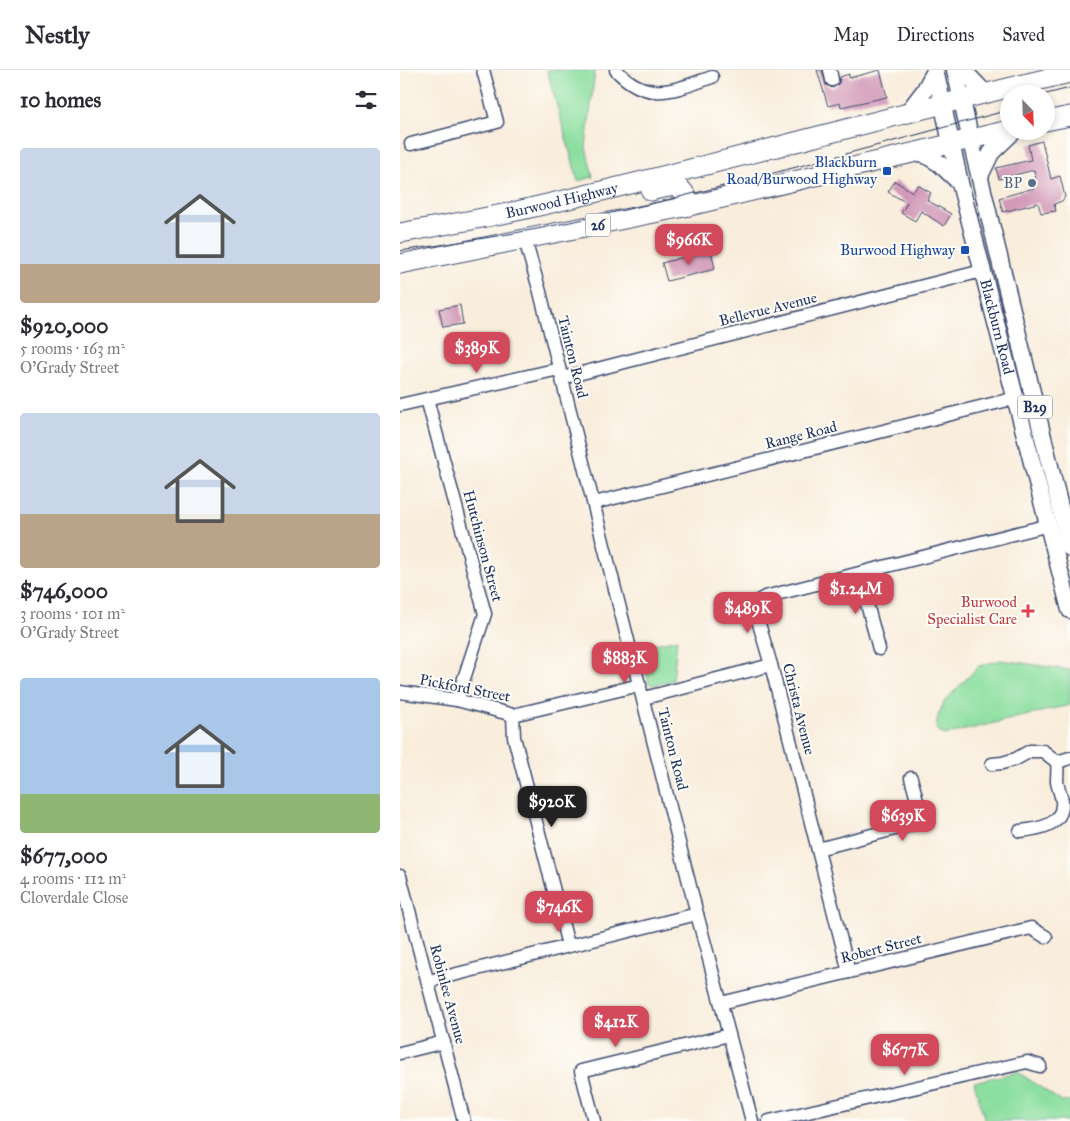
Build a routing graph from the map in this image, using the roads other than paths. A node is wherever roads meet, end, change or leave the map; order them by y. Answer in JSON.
{"nodes":[{"id":1,"x":482,"y":70,"type":"edge"},
{"id":2,"x":616,"y":70,"type":"edge"},
{"id":3,"x":935,"y":70,"type":"edge"},
{"id":4,"x":955,"y":70,"type":"edge"},
{"id":5,"x":963,"y":70,"type":"edge"},
{"id":6,"x":1070,"y":73,"type":"edge"},
{"id":7,"x":712,"y":77,"type":"dead end"},
{"id":8,"x":985,"y":93,"type":"junction"},
{"id":9,"x":962,"y":99,"type":"junction"},
{"id":10,"x":942,"y":103,"type":"junction"},
{"id":11,"x":908,"y":112,"type":"junction"},
{"id":12,"x":1070,"y":116,"type":"edge"},
{"id":13,"x":1055,"y":120,"type":"edge"},
{"id":14,"x":1000,"y":132,"type":"edge"},
{"id":15,"x":971,"y":139,"type":"junction"},
{"id":16,"x":1005,"y":140,"type":"edge"},
{"id":17,"x":411,"y":144,"type":"dead end"},
{"id":18,"x":951,"y":144,"type":"junction"},
{"id":19,"x":919,"y":151,"type":"junction"},
{"id":20,"x":980,"y":176,"type":"junction"},
{"id":21,"x":960,"y":183,"type":"junction"},
{"id":22,"x":603,"y":190,"type":"junction"},
{"id":23,"x":689,"y":206,"type":"junction"},
{"id":24,"x":400,"y":233,"type":"edge"},
{"id":25,"x":525,"y":240,"type":"junction"},
{"id":26,"x":400,"y":264,"type":"edge"},
{"id":27,"x":982,"y":271,"type":"junction"},
{"id":28,"x":561,"y":374,"type":"junction"},
{"id":29,"x":1016,"y":398,"type":"junction"},
{"id":30,"x":427,"y":399,"type":"junction"},
{"id":31,"x":400,"y":405,"type":"edge"},
{"id":32,"x":594,"y":502,"type":"junction"},
{"id":33,"x":1056,"y":523,"type":"junction"},
{"id":34,"x":1070,"y":548,"type":"edge"},
{"id":35,"x":859,"y":574,"type":"junction"},
{"id":36,"x":1070,"y":610,"type":"edge"},
{"id":37,"x":879,"y":649,"type":"dead end"},
{"id":38,"x":771,"y":665,"type":"junction"},
{"id":39,"x":640,"y":686,"type":"junction"},
{"id":40,"x":400,"y":692,"type":"edge"},
{"id":41,"x":644,"y":698,"type":"junction"},
{"id":42,"x":457,"y":700,"type":"junction"},
{"id":43,"x":513,"y":715,"type":"junction"},
{"id":44,"x":1070,"y":758,"type":"edge"},
{"id":45,"x":1057,"y":762,"type":"junction"},
{"id":46,"x":992,"y":764,"type":"dead end"},
{"id":47,"x":911,"y":778,"type":"dead end"},
{"id":48,"x":1020,"y":831,"type":"dead end"},
{"id":49,"x":818,"y":849,"type":"junction"},
{"id":50,"x":400,"y":876,"type":"edge"},
{"id":51,"x":698,"y":914,"type":"junction"},
{"id":52,"x":405,"y":916,"type":"edge"},
{"id":53,"x":1046,"y":937,"type":"dead end"},
{"id":54,"x":568,"y":945,"type":"junction"},
{"id":55,"x":849,"y":972,"type":"junction"},
{"id":56,"x":428,"y":981,"type":"junction"},
{"id":57,"x":721,"y":1003,"type":"junction"},
{"id":58,"x":729,"y":1035,"type":"junction"},
{"id":59,"x":444,"y":1042,"type":"junction"},
{"id":60,"x":400,"y":1053,"type":"edge"},
{"id":61,"x":1040,"y":1066,"type":"dead end"},
{"id":62,"x":464,"y":1121,"type":"edge"},
{"id":63,"x":594,"y":1121,"type":"edge"},
{"id":64,"x":752,"y":1121,"type":"edge"},
{"id":65,"x":769,"y":1121,"type":"edge"}],
"edges":[{"from":1,"to":17,"type":"street"},
{"from":2,"to":7,"type":"street"},
{"from":3,"to":10,"type":"main road","name":"Blackburn Road","number":"B29"},
{"from":3,"to":11,"type":"main road"},
{"from":4,"to":9,"type":"main road","name":"Blackburn Road","number":"B29"},
{"from":5,"to":8,"type":"main road"},
{"from":6,"to":8,"type":"highway","name":"Burwood Highway","number":"26"},
{"from":8,"to":9,"type":"highway","name":"Burwood Highway","number":"26"},
{"from":9,"to":10,"type":"highway","name":"Burwood Highway","number":"26"},
{"from":9,"to":15,"type":"main road","name":"Blackburn Road","number":"B29"},
{"from":10,"to":11,"type":"highway","name":"Burwood Highway","number":"26"},
{"from":10,"to":18,"type":"main road","name":"Blackburn Road","number":"B29"},
{"from":11,"to":22,"type":"highway","name":"Burwood Highway","number":"26"},
{"from":12,"to":13,"type":"highway"},
{"from":14,"to":15,"type":"highway","name":"Burwood Highway","number":"26"},
{"from":15,"to":18,"type":"highway","name":"Burwood Highway","number":"26"},
{"from":15,"to":20,"type":"main road","name":"Blackburn Road","number":"B29"},
{"from":16,"to":20,"type":"main road"},
{"from":18,"to":19,"type":"highway","name":"Burwood Highway","number":"26"},
{"from":18,"to":21,"type":"main road","name":"Blackburn Road","number":"B29"},
{"from":19,"to":21,"type":"main road"},
{"from":19,"to":23,"type":"highway","name":"Burwood Highway","number":"26"},
{"from":20,"to":33,"type":"main road","name":"Blackburn Road","number":"B29"},
{"from":21,"to":27,"type":"main road","name":"Blackburn Road","number":"B29"},
{"from":22,"to":23,"type":"highway"},
{"from":22,"to":24,"type":"highway","name":"Burwood Highway","number":"26"},
{"from":23,"to":25,"type":"highway","name":"Burwood Highway","number":"26"},
{"from":25,"to":26,"type":"highway","name":"Burwood Highway","number":"26"},
{"from":25,"to":28,"type":"street","name":"Tainton Road"},
{"from":27,"to":28,"type":"street","name":"Bellevue Avenue"},
{"from":27,"to":29,"type":"main road","name":"Blackburn Road","number":"B29"},
{"from":28,"to":30,"type":"street","name":"Bellevue Avenue"},
{"from":28,"to":32,"type":"street","name":"Tainton Road"},
{"from":29,"to":32,"type":"street","name":"Range Road"},
{"from":29,"to":33,"type":"main road","name":"Blackburn Road","number":"B29"},
{"from":30,"to":31,"type":"street","name":"Bellevue Avenue"},
{"from":30,"to":42,"type":"street","name":"Hutchinson Street"},
{"from":32,"to":39,"type":"street","name":"Tainton Road"},
{"from":33,"to":34,"type":"main road","name":"Blackburn Road","number":"B29"},
{"from":33,"to":35,"type":"street","name":"Christa Avenue"},
{"from":33,"to":36,"type":"main road","name":"Blackburn Road","number":"B29"},
{"from":35,"to":37,"type":"street"},
{"from":35,"to":38,"type":"street","name":"Christa Avenue"},
{"from":38,"to":41,"type":"street"},
{"from":38,"to":49,"type":"street","name":"Christa Avenue"},
{"from":39,"to":41,"type":"street","name":"Tainton Road"},
{"from":39,"to":43,"type":"street","name":"Pickford Street"},
{"from":40,"to":42,"type":"street","name":"Pickford Street"},
{"from":41,"to":51,"type":"street","name":"Tainton Road"},
{"from":42,"to":43,"type":"street","name":"Pickford Street"},
{"from":43,"to":54,"type":"street"},
{"from":44,"to":45,"type":"street"},
{"from":45,"to":46,"type":"street"},
{"from":45,"to":48,"type":"street"},
{"from":47,"to":49,"type":"street"},
{"from":49,"to":55,"type":"street","name":"Christa Avenue"},
{"from":50,"to":52,"type":"street","name":"Robinlee Avenue"},
{"from":51,"to":54,"type":"street"},
{"from":51,"to":57,"type":"street","name":"Tainton Road"},
{"from":52,"to":56,"type":"street","name":"Robinlee Avenue"},
{"from":53,"to":55,"type":"street","name":"Robert Street"},
{"from":54,"to":56,"type":"street"},
{"from":55,"to":57,"type":"street","name":"Robert Street"},
{"from":56,"to":59,"type":"street","name":"Robinlee Avenue"},
{"from":57,"to":58,"type":"street","name":"Tainton Road"},
{"from":58,"to":63,"type":"street"},
{"from":58,"to":64,"type":"street","name":"Tainton Road"},
{"from":59,"to":60,"type":"street"},
{"from":59,"to":62,"type":"street","name":"Robinlee Avenue"},
{"from":61,"to":65,"type":"street"}]}
